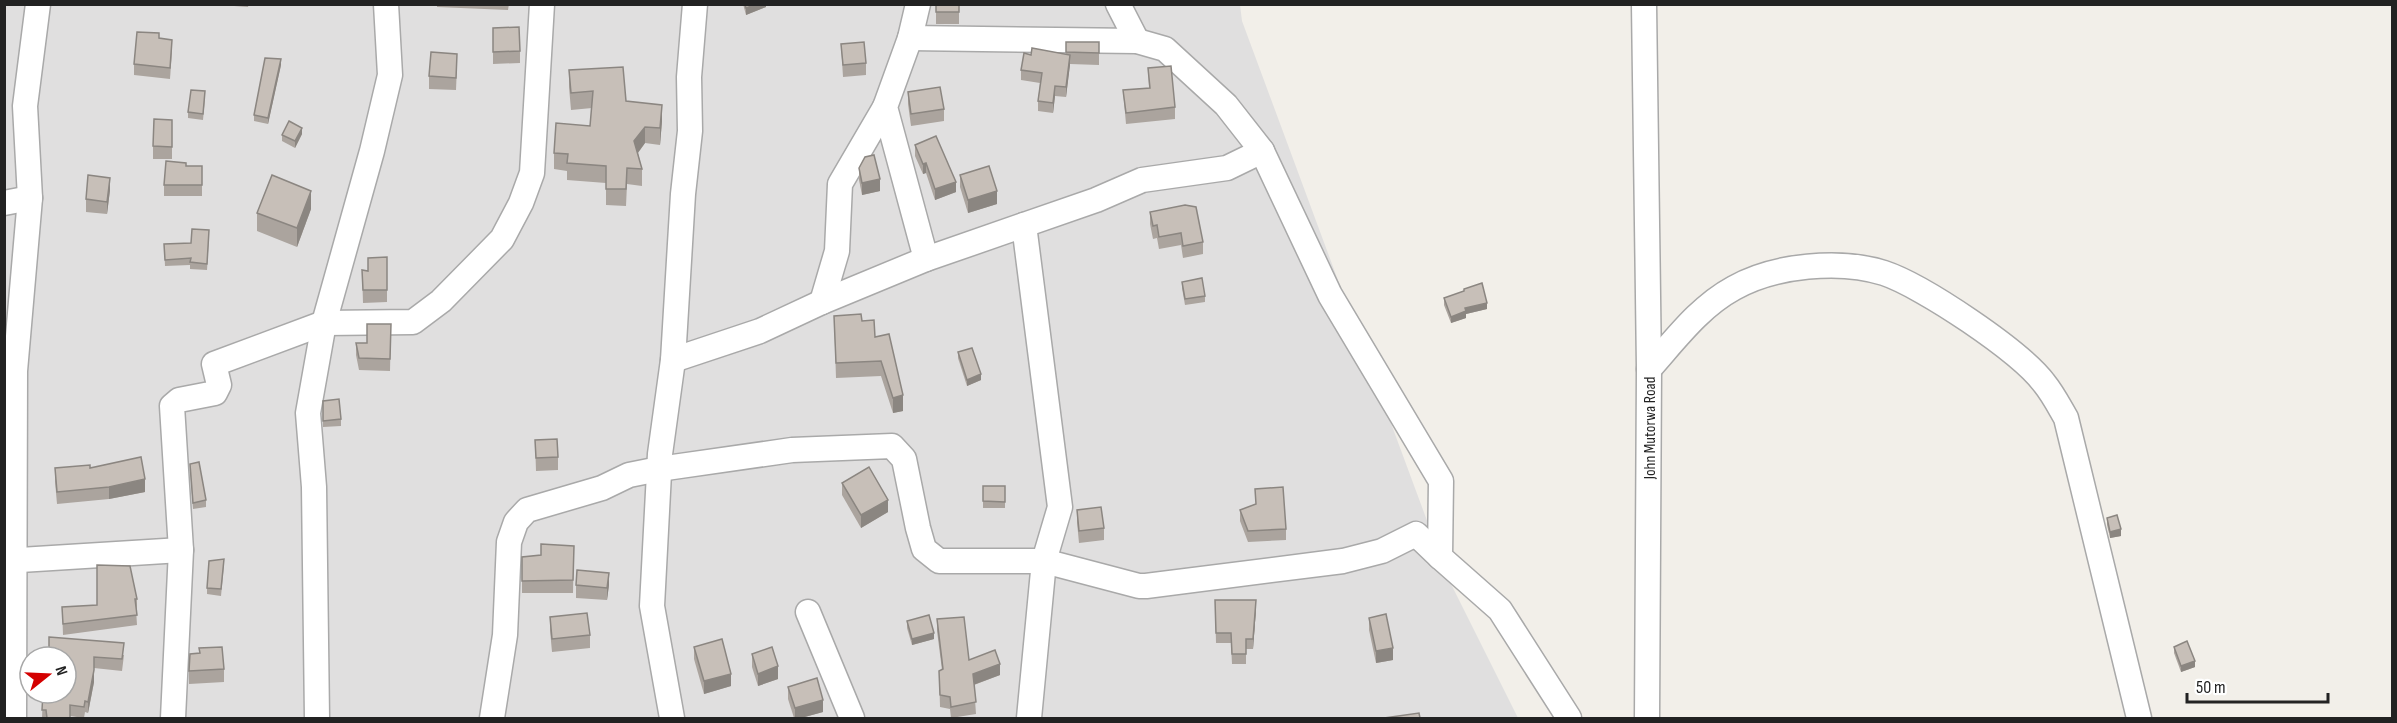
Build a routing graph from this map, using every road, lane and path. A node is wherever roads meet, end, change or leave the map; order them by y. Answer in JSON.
{"nodes":[{"id":1,"x":38,"y":4,"type":"edge"},
{"id":2,"x":386,"y":4,"type":"edge"},
{"id":3,"x":542,"y":4,"type":"edge"},
{"id":4,"x":695,"y":4,"type":"edge"},
{"id":5,"x":918,"y":4,"type":"edge"},
{"id":6,"x":1118,"y":4,"type":"edge"},
{"id":7,"x":1644,"y":4,"type":"edge"},
{"id":8,"x":910,"y":38,"type":"junction"},
{"id":9,"x":1137,"y":41,"type":"junction"},
{"id":10,"x":885,"y":107,"type":"junction"},
{"id":11,"x":1262,"y":151,"type":"junction"},
{"id":12,"x":30,"y":198,"type":"junction"},
{"id":13,"x":4,"y":203,"type":"edge"},
{"id":14,"x":1024,"y":225,"type":"junction"},
{"id":15,"x":926,"y":258,"type":"junction"},
{"id":16,"x":822,"y":302,"type":"junction"},
{"id":17,"x":324,"y":323,"type":"junction"},
{"id":18,"x":673,"y":360,"type":"junction"},
{"id":19,"x":1649,"y":369,"type":"junction"},
{"id":20,"x":659,"y":469,"type":"junction"},
{"id":21,"x":181,"y":550,"type":"junction"},
{"id":22,"x":1440,"y":557,"type":"junction"},
{"id":23,"x":10,"y":561,"type":"edge"},
{"id":24,"x":1044,"y":561,"type":"junction"},
{"id":25,"x":808,"y":612,"type":"dead end"},
{"id":26,"x":9,"y":626,"type":"edge"},
{"id":27,"x":14,"y":718,"type":"edge"},
{"id":28,"x":173,"y":718,"type":"edge"},
{"id":29,"x":317,"y":718,"type":"edge"},
{"id":30,"x":492,"y":718,"type":"edge"},
{"id":31,"x":672,"y":718,"type":"edge"},
{"id":32,"x":852,"y":718,"type":"edge"},
{"id":33,"x":1029,"y":718,"type":"edge"},
{"id":34,"x":1569,"y":718,"type":"edge"},
{"id":35,"x":1647,"y":718,"type":"edge"},
{"id":36,"x":2139,"y":718,"type":"edge"}],
"edges":[{"from":1,"to":12,"type":"street"},
{"from":2,"to":17,"type":"street"},
{"from":3,"to":17,"type":"street"},
{"from":4,"to":18,"type":"street"},
{"from":5,"to":8,"type":"street"},
{"from":6,"to":9,"type":"street"},
{"from":7,"to":19,"type":"street","name":"John Mutorwa Road"},
{"from":8,"to":9,"type":"street"},
{"from":8,"to":10,"type":"street"},
{"from":9,"to":11,"type":"street"},
{"from":10,"to":15,"type":"street"},
{"from":10,"to":16,"type":"street"},
{"from":11,"to":14,"type":"street"},
{"from":11,"to":22,"type":"street"},
{"from":12,"to":13,"type":"street"},
{"from":12,"to":23,"type":"street"},
{"from":14,"to":15,"type":"street"},
{"from":14,"to":24,"type":"street"},
{"from":15,"to":16,"type":"street"},
{"from":16,"to":18,"type":"street"},
{"from":17,"to":21,"type":"street"},
{"from":17,"to":29,"type":"street"},
{"from":18,"to":20,"type":"street"},
{"from":19,"to":35,"type":"street","name":"John Mutorwa Road"},
{"from":19,"to":36,"type":"street"},
{"from":20,"to":24,"type":"street"},
{"from":20,"to":30,"type":"street"},
{"from":20,"to":31,"type":"street"},
{"from":21,"to":23,"type":"street"},
{"from":21,"to":28,"type":"street"},
{"from":22,"to":24,"type":"street"},
{"from":22,"to":34,"type":"street"},
{"from":23,"to":26,"type":"street"},
{"from":24,"to":33,"type":"street"},
{"from":25,"to":32,"type":"street"},
{"from":26,"to":27,"type":"street"}]}
